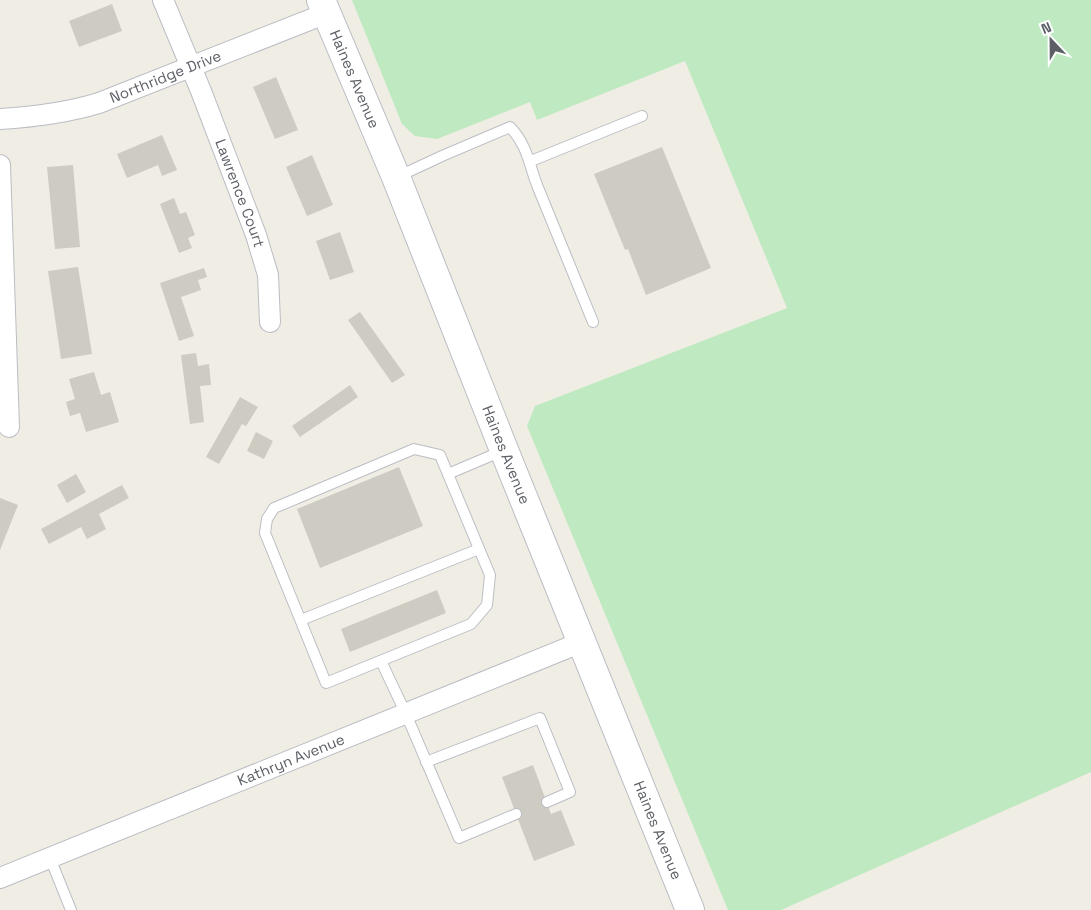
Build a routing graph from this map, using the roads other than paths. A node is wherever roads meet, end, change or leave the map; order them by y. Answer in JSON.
{"nodes":[{"id":1,"x":163,"y":0,"type":"edge"},
{"id":2,"x":324,"y":7,"type":"edge"},
{"id":3,"x":190,"y":68,"type":"junction"},
{"id":4,"x":642,"y":116,"type":"dead end"},
{"id":5,"x":0,"y":119,"type":"edge"},
{"id":6,"x":531,"y":161,"type":"junction"},
{"id":7,"x":0,"y":165,"type":"edge"},
{"id":8,"x":396,"y":178,"type":"junction"},
{"id":9,"x":270,"y":322,"type":"dead end"},
{"id":10,"x":593,"y":322,"type":"dead end"},
{"id":11,"x":9,"y":427,"type":"dead end"},
{"id":12,"x":504,"y":450,"type":"junction"},
{"id":13,"x":448,"y":474,"type":"junction"},
{"id":14,"x":479,"y":549,"type":"junction"},
{"id":15,"x":301,"y":620,"type":"junction"},
{"id":16,"x":582,"y":642,"type":"junction"},
{"id":17,"x":381,"y":661,"type":"junction"},
{"id":18,"x":406,"y":714,"type":"junction"},
{"id":19,"x":426,"y":762,"type":"junction"},
{"id":20,"x":547,"y":802,"type":"dead end"},
{"id":21,"x":516,"y":814,"type":"dead end"},
{"id":22,"x":50,"y":858,"type":"junction"},
{"id":23,"x":0,"y":878,"type":"edge"},
{"id":24,"x":71,"y":910,"type":"edge"},
{"id":25,"x":690,"y":910,"type":"edge"}],
"edges":[{"from":1,"to":3,"type":"street","name":"Lawrence Court"},
{"from":2,"to":3,"type":"street","name":"Northridge Drive"},
{"from":2,"to":8,"type":"main road","name":"Haines Avenue"},
{"from":3,"to":5,"type":"street","name":"Northridge Drive"},
{"from":3,"to":9,"type":"street","name":"Lawrence Court"},
{"from":4,"to":6,"type":"lane"},
{"from":6,"to":8,"type":"lane"},
{"from":6,"to":10,"type":"lane"},
{"from":7,"to":11,"type":"street"},
{"from":8,"to":12,"type":"main road","name":"Haines Avenue"},
{"from":12,"to":13,"type":"lane"},
{"from":12,"to":16,"type":"main road","name":"Haines Avenue"},
{"from":13,"to":14,"type":"lane"},
{"from":13,"to":15,"type":"lane"},
{"from":14,"to":15,"type":"lane"},
{"from":14,"to":17,"type":"lane"},
{"from":15,"to":17,"type":"lane"},
{"from":16,"to":18,"type":"street","name":"Kathryn Avenue"},
{"from":16,"to":25,"type":"main road","name":"Haines Avenue"},
{"from":17,"to":18,"type":"lane"},
{"from":18,"to":19,"type":"lane"},
{"from":18,"to":22,"type":"street","name":"Kathryn Avenue"},
{"from":19,"to":20,"type":"lane"},
{"from":19,"to":21,"type":"lane"},
{"from":22,"to":23,"type":"street","name":"Kathryn Avenue"},
{"from":22,"to":24,"type":"lane"}]}
